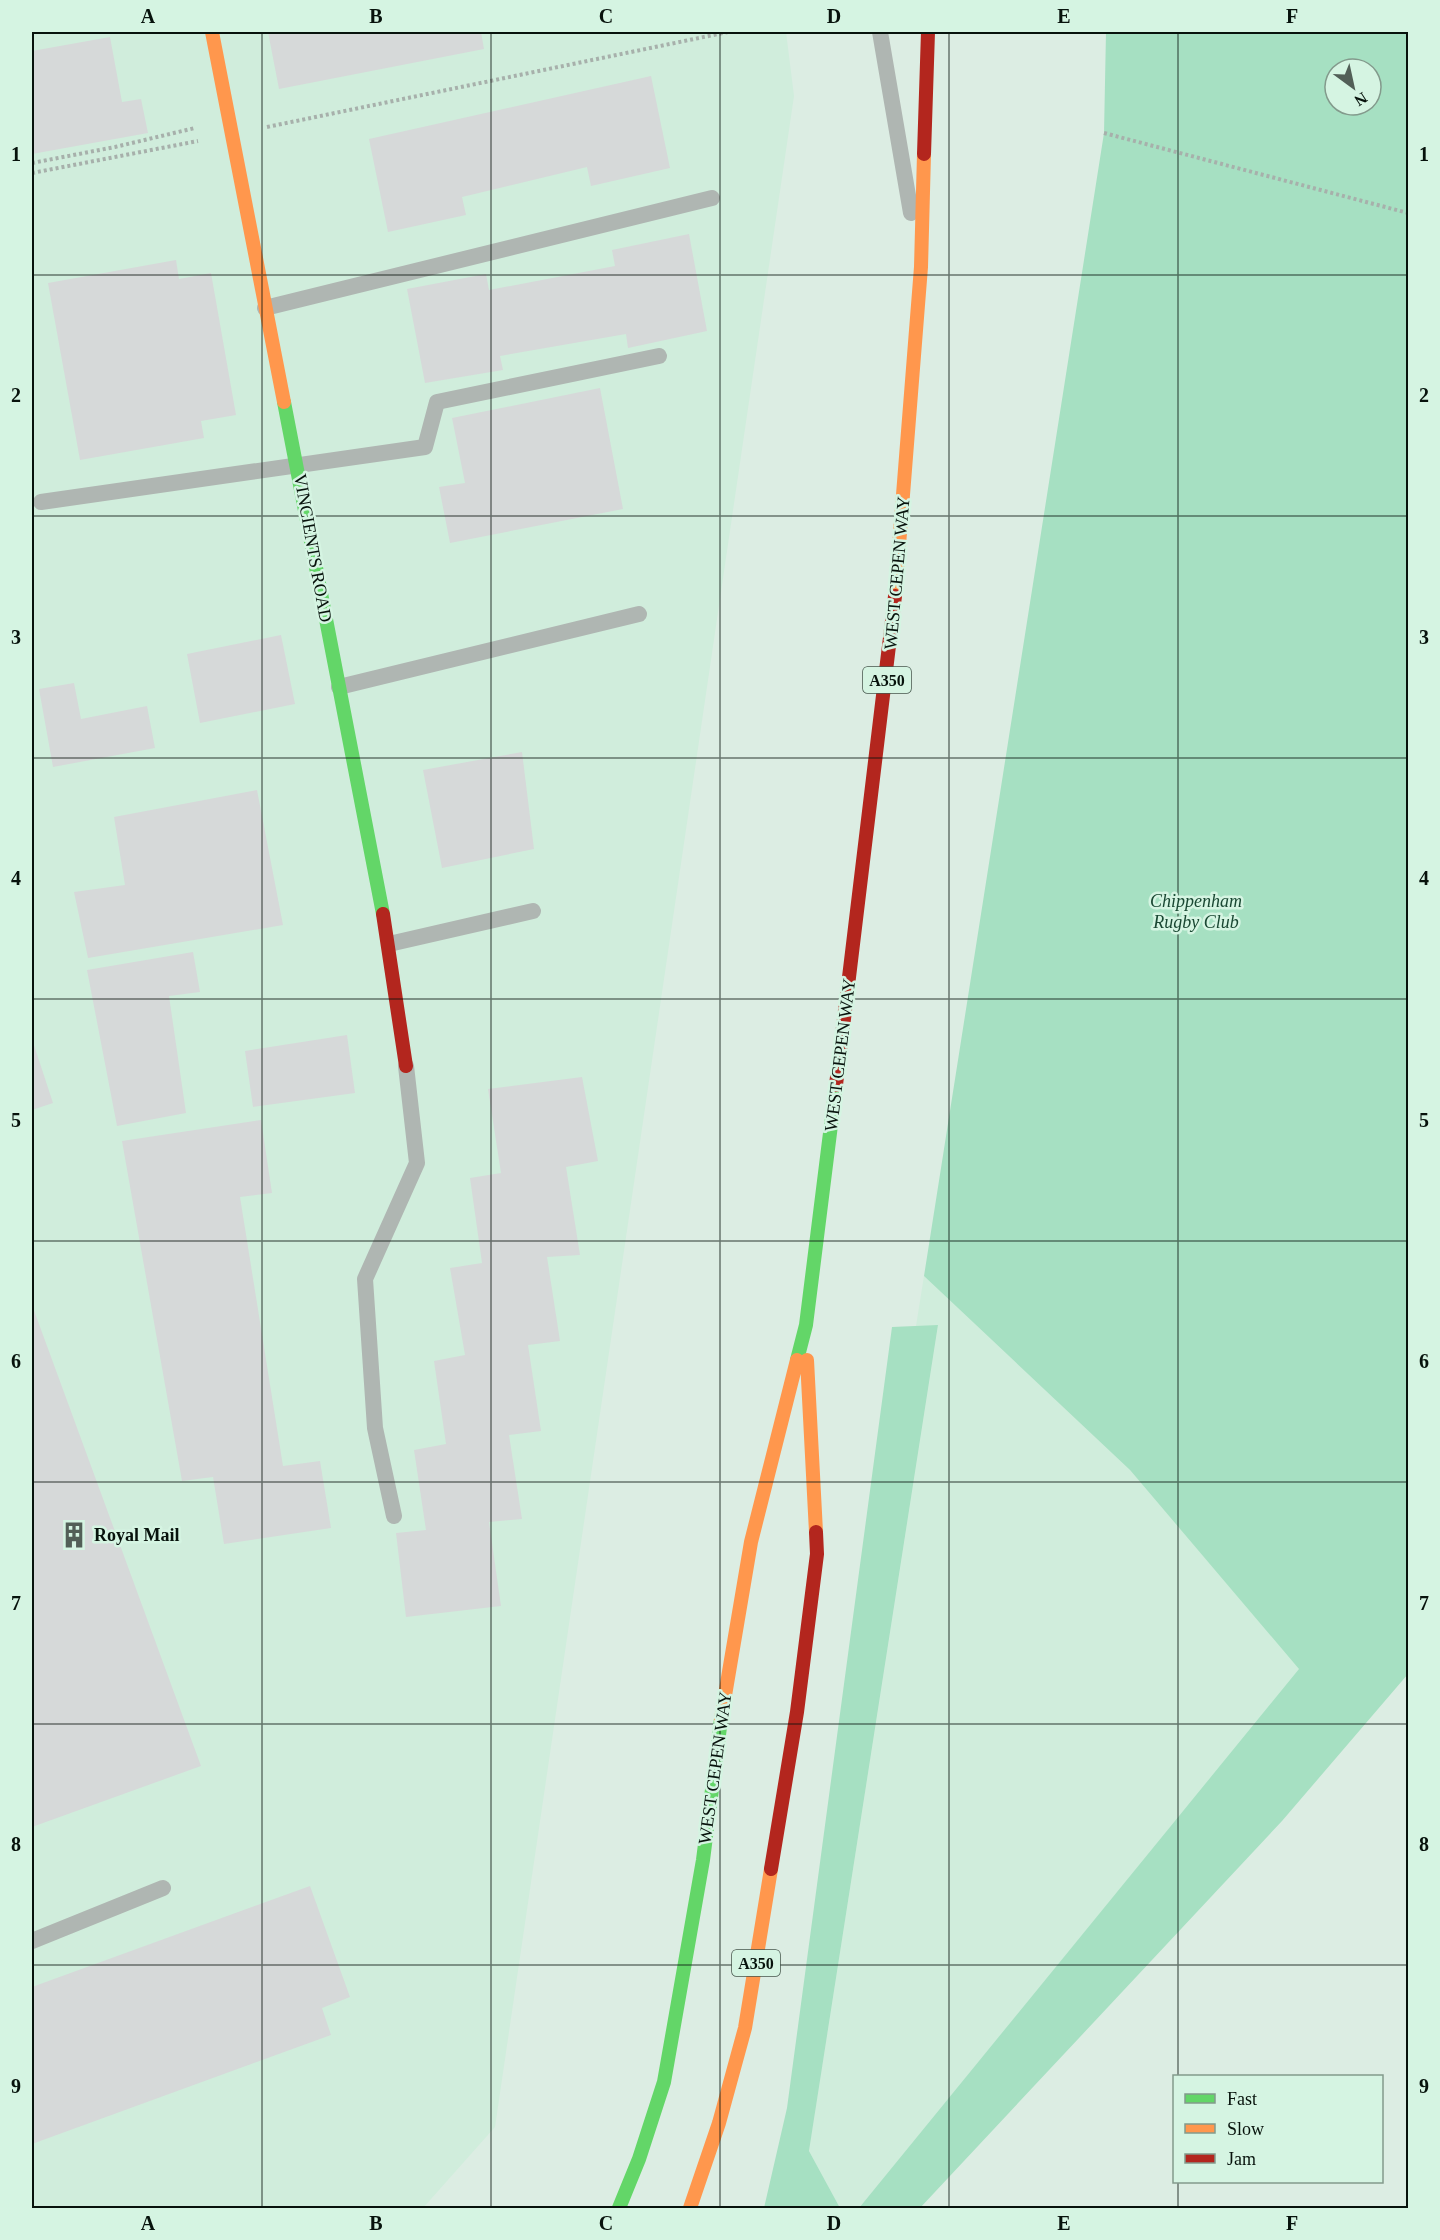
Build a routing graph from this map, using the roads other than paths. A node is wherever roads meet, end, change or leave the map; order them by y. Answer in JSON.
{"nodes":[{"id":1,"x":212,"y":32,"type":"edge"},
{"id":2,"x":880,"y":32,"type":"edge"},
{"id":3,"x":928,"y":32,"type":"edge"},
{"id":4,"x":712,"y":198,"type":"dead end"},
{"id":5,"x":921,"y":267,"type":"junction"},
{"id":6,"x":265,"y":308,"type":"junction"},
{"id":7,"x":659,"y":356,"type":"dead end"},
{"id":8,"x":298,"y":466,"type":"junction"},
{"id":9,"x":41,"y":502,"type":"dead end"},
{"id":10,"x":639,"y":614,"type":"dead end"},
{"id":11,"x":339,"y":687,"type":"junction"},
{"id":12,"x":533,"y":911,"type":"dead end"},
{"id":13,"x":389,"y":944,"type":"junction"},
{"id":14,"x":406,"y":1066,"type":"joint"},
{"id":15,"x":806,"y":1325,"type":"junction"},
{"id":16,"x":394,"y":1516,"type":"dead end"},
{"id":17,"x":163,"y":1888,"type":"dead end"},
{"id":18,"x":32,"y":1941,"type":"edge"},
{"id":19,"x":619,"y":2208,"type":"edge"},
{"id":20,"x":690,"y":2208,"type":"edge"}],
"edges":[{"from":1,"to":6,"type":"main road","name":"VINCIENTS ROAD"},
{"from":2,"to":5,"type":"lane"},
{"from":3,"to":5,"type":"main road","name":"WEST CEPEN WAY","number":"A350"},
{"from":4,"to":6,"type":"lane"},
{"from":5,"to":15,"type":"main road","name":"WEST CEPEN WAY","number":"A350"},
{"from":6,"to":8,"type":"main road","name":"VINCIENTS ROAD"},
{"from":7,"to":8,"type":"lane"},
{"from":8,"to":9,"type":"lane"},
{"from":8,"to":11,"type":"main road","name":"VINCIENTS ROAD"},
{"from":10,"to":11,"type":"lane"},
{"from":11,"to":13,"type":"main road","name":"VINCIENTS ROAD"},
{"from":12,"to":13,"type":"lane"},
{"from":13,"to":14,"type":"main road","name":"VINCIENTS ROAD"},
{"from":14,"to":16,"type":"lane"},
{"from":15,"to":19,"type":"main road","name":"WEST CEPEN WAY","number":"A350"},
{"from":15,"to":20,"type":"main road","name":"WEST CEPEN WAY","number":"A350"},
{"from":17,"to":18,"type":"lane"}]}
